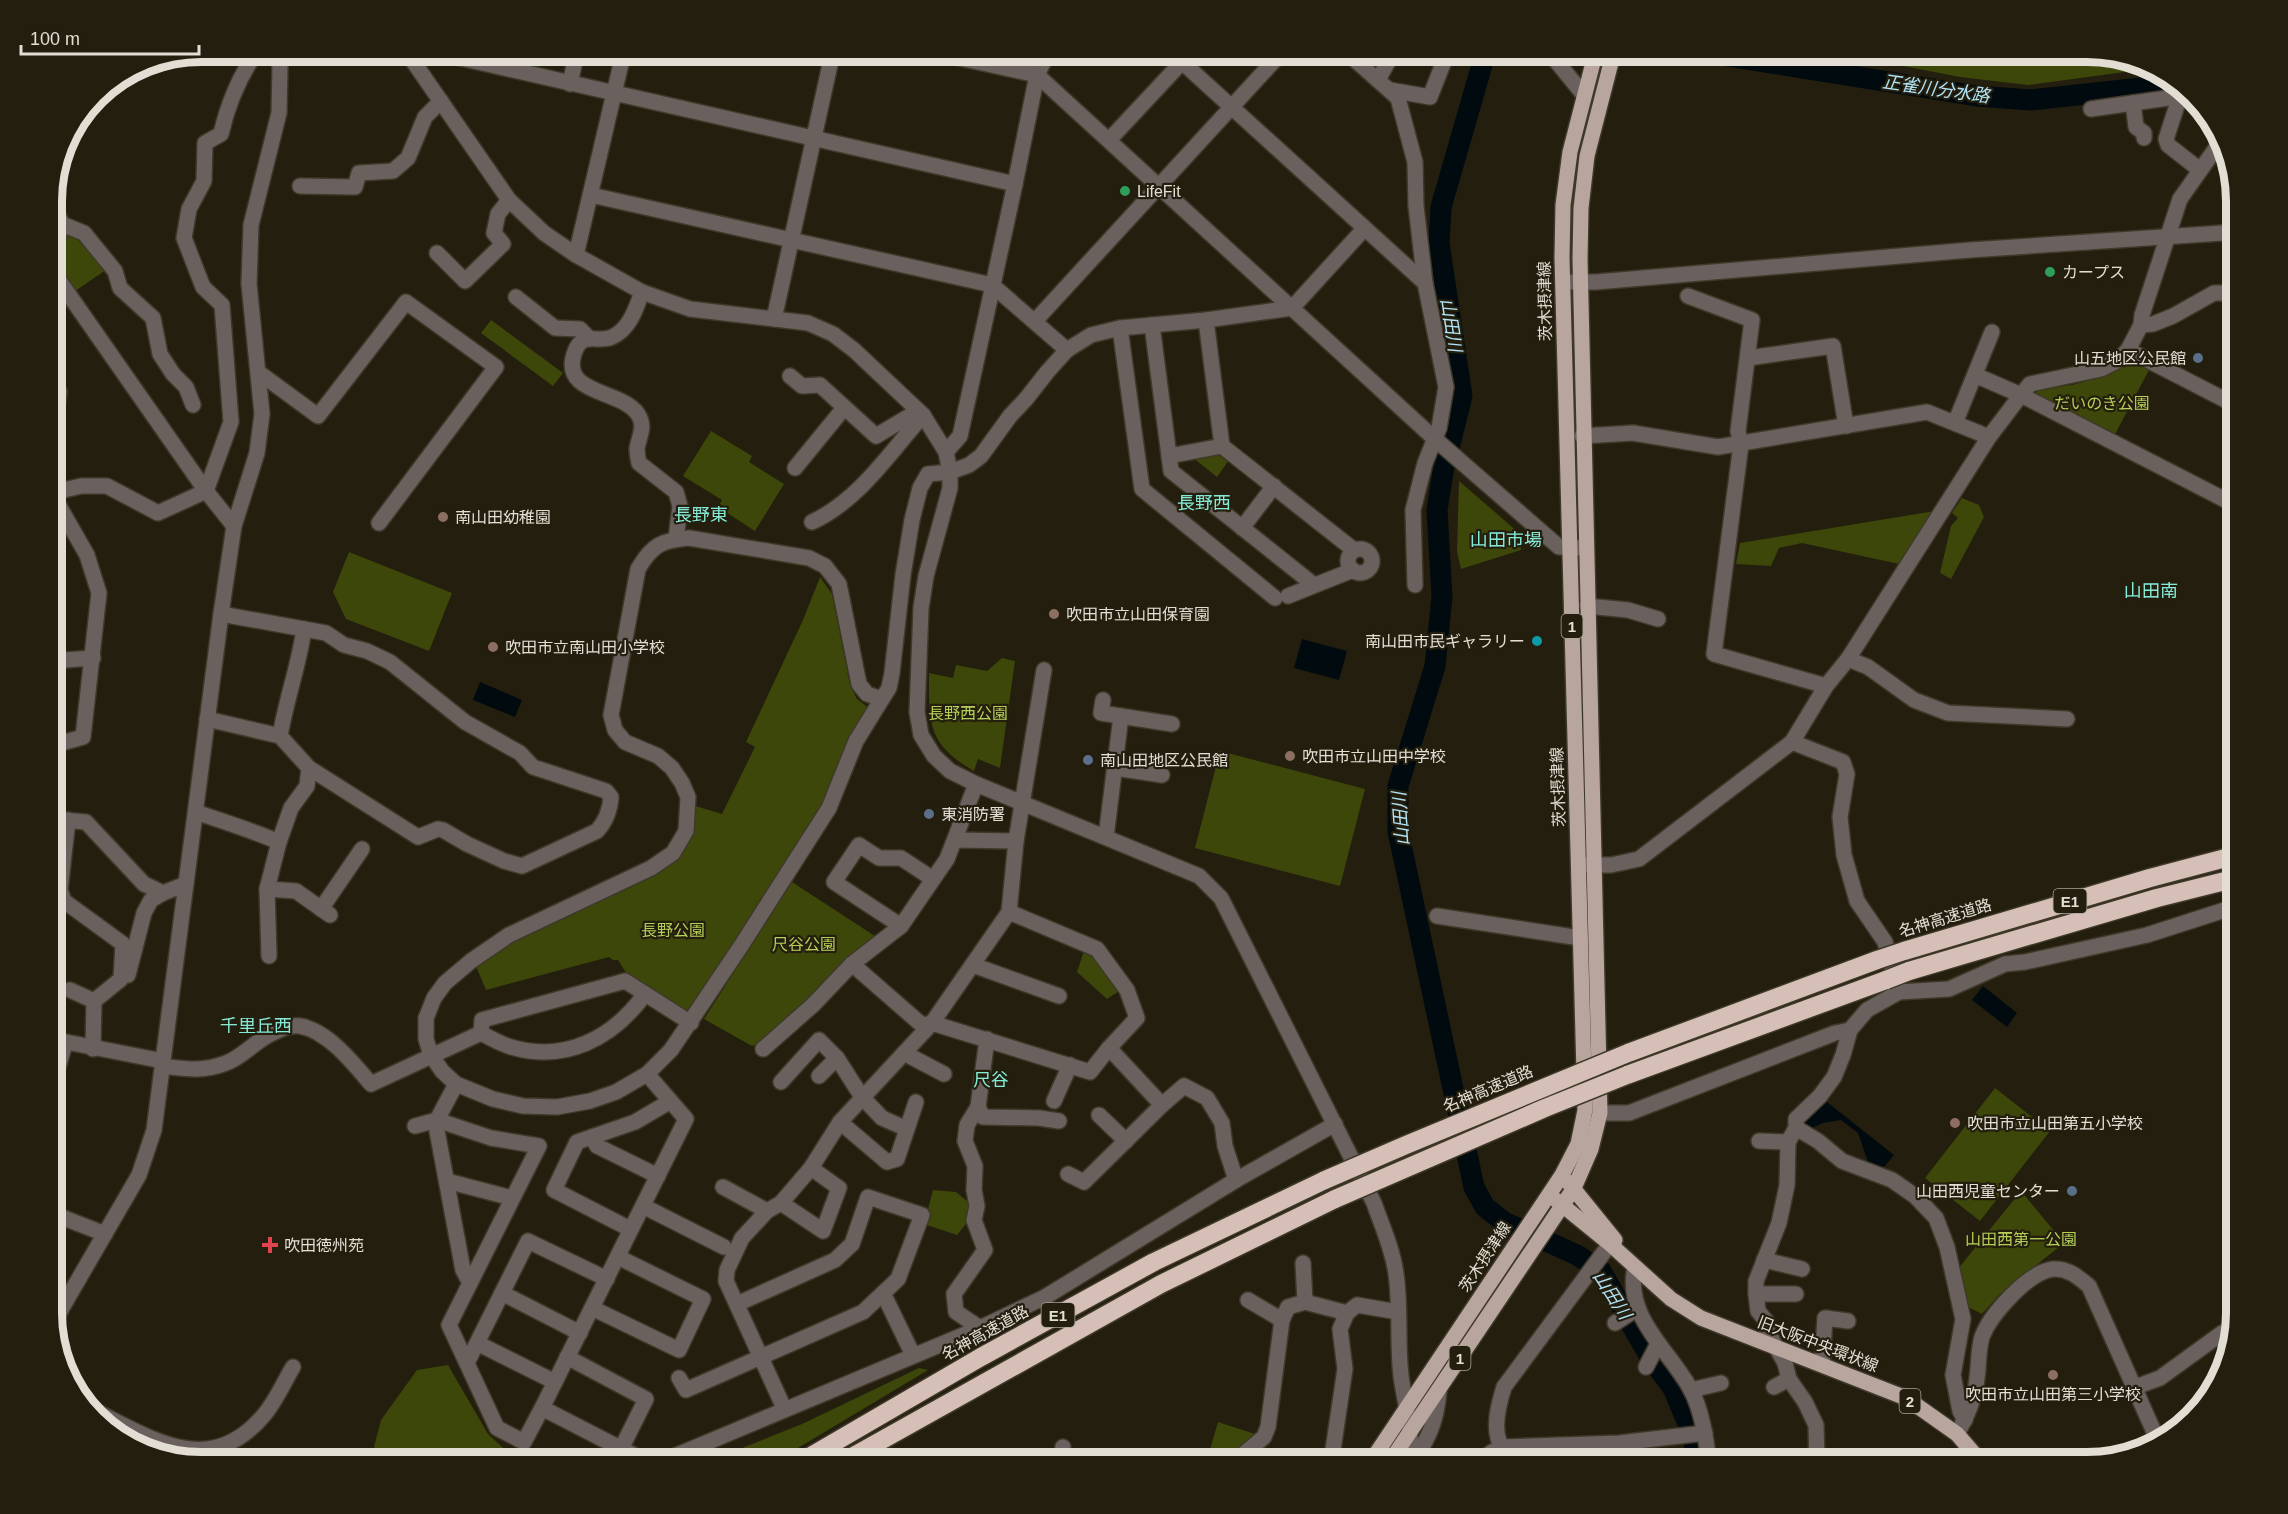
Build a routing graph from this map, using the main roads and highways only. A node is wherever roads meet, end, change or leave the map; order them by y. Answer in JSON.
{"nodes":[{"id":1,"x":1593,"y":62,"type":"edge"},
{"id":2,"x":1612,"y":62,"type":"edge"},
{"id":3,"x":1577,"y":548,"type":"junction"},
{"id":4,"x":2226,"y":858,"type":"edge"},
{"id":5,"x":2226,"y":881,"type":"edge"},
{"id":6,"x":1562,"y":1175,"type":"junction"},
{"id":7,"x":1574,"y":1188,"type":"junction"},
{"id":8,"x":1548,"y":1195,"type":"junction"},
{"id":9,"x":1563,"y":1205,"type":"junction"},
{"id":10,"x":1635,"y":1267,"type":"junction"},
{"id":11,"x":818,"y":1452,"type":"edge"},
{"id":12,"x":861,"y":1452,"type":"edge"},
{"id":13,"x":1378,"y":1452,"type":"edge"},
{"id":14,"x":1397,"y":1452,"type":"edge"},
{"id":15,"x":1973,"y":1452,"type":"edge"}],
"edges":[{"from":1,"to":3,"type":"main road","name":"茨木摂津線","number":"1"},
{"from":2,"to":3,"type":"main road","name":"茨木摂津線","number":"1"},
{"from":3,"to":6,"type":"main road","name":"茨木摂津線","number":"1"},
{"from":3,"to":7,"type":"main road","name":"茨木摂津線","number":"1"},
{"from":4,"to":11,"type":"highway","name":"名神高速道路","number":"E1","bridge":true},
{"from":5,"to":12,"type":"highway","number":"E1","bridge":true},
{"from":6,"to":7,"type":"main road","name":"旧大阪中央環状線","number":"2"},
{"from":6,"to":8,"type":"main road","name":"茨木摂津線","number":"1"},
{"from":7,"to":9,"type":"main road","name":"茨木摂津線","number":"1"},
{"from":7,"to":10,"type":"main road","name":"旧大阪中央環状線","number":"2"},
{"from":8,"to":9,"type":"main road","name":"旧大阪中央環状線","number":"2"},
{"from":8,"to":13,"type":"main road","name":"茨木摂津線","number":"1"},
{"from":9,"to":10,"type":"main road","name":"旧大阪中央環状線","number":"2"},
{"from":9,"to":14,"type":"main road","name":"茨木摂津線","number":"1"},
{"from":10,"to":15,"type":"main road","name":"旧大阪中央環状線","number":"2"}]}
